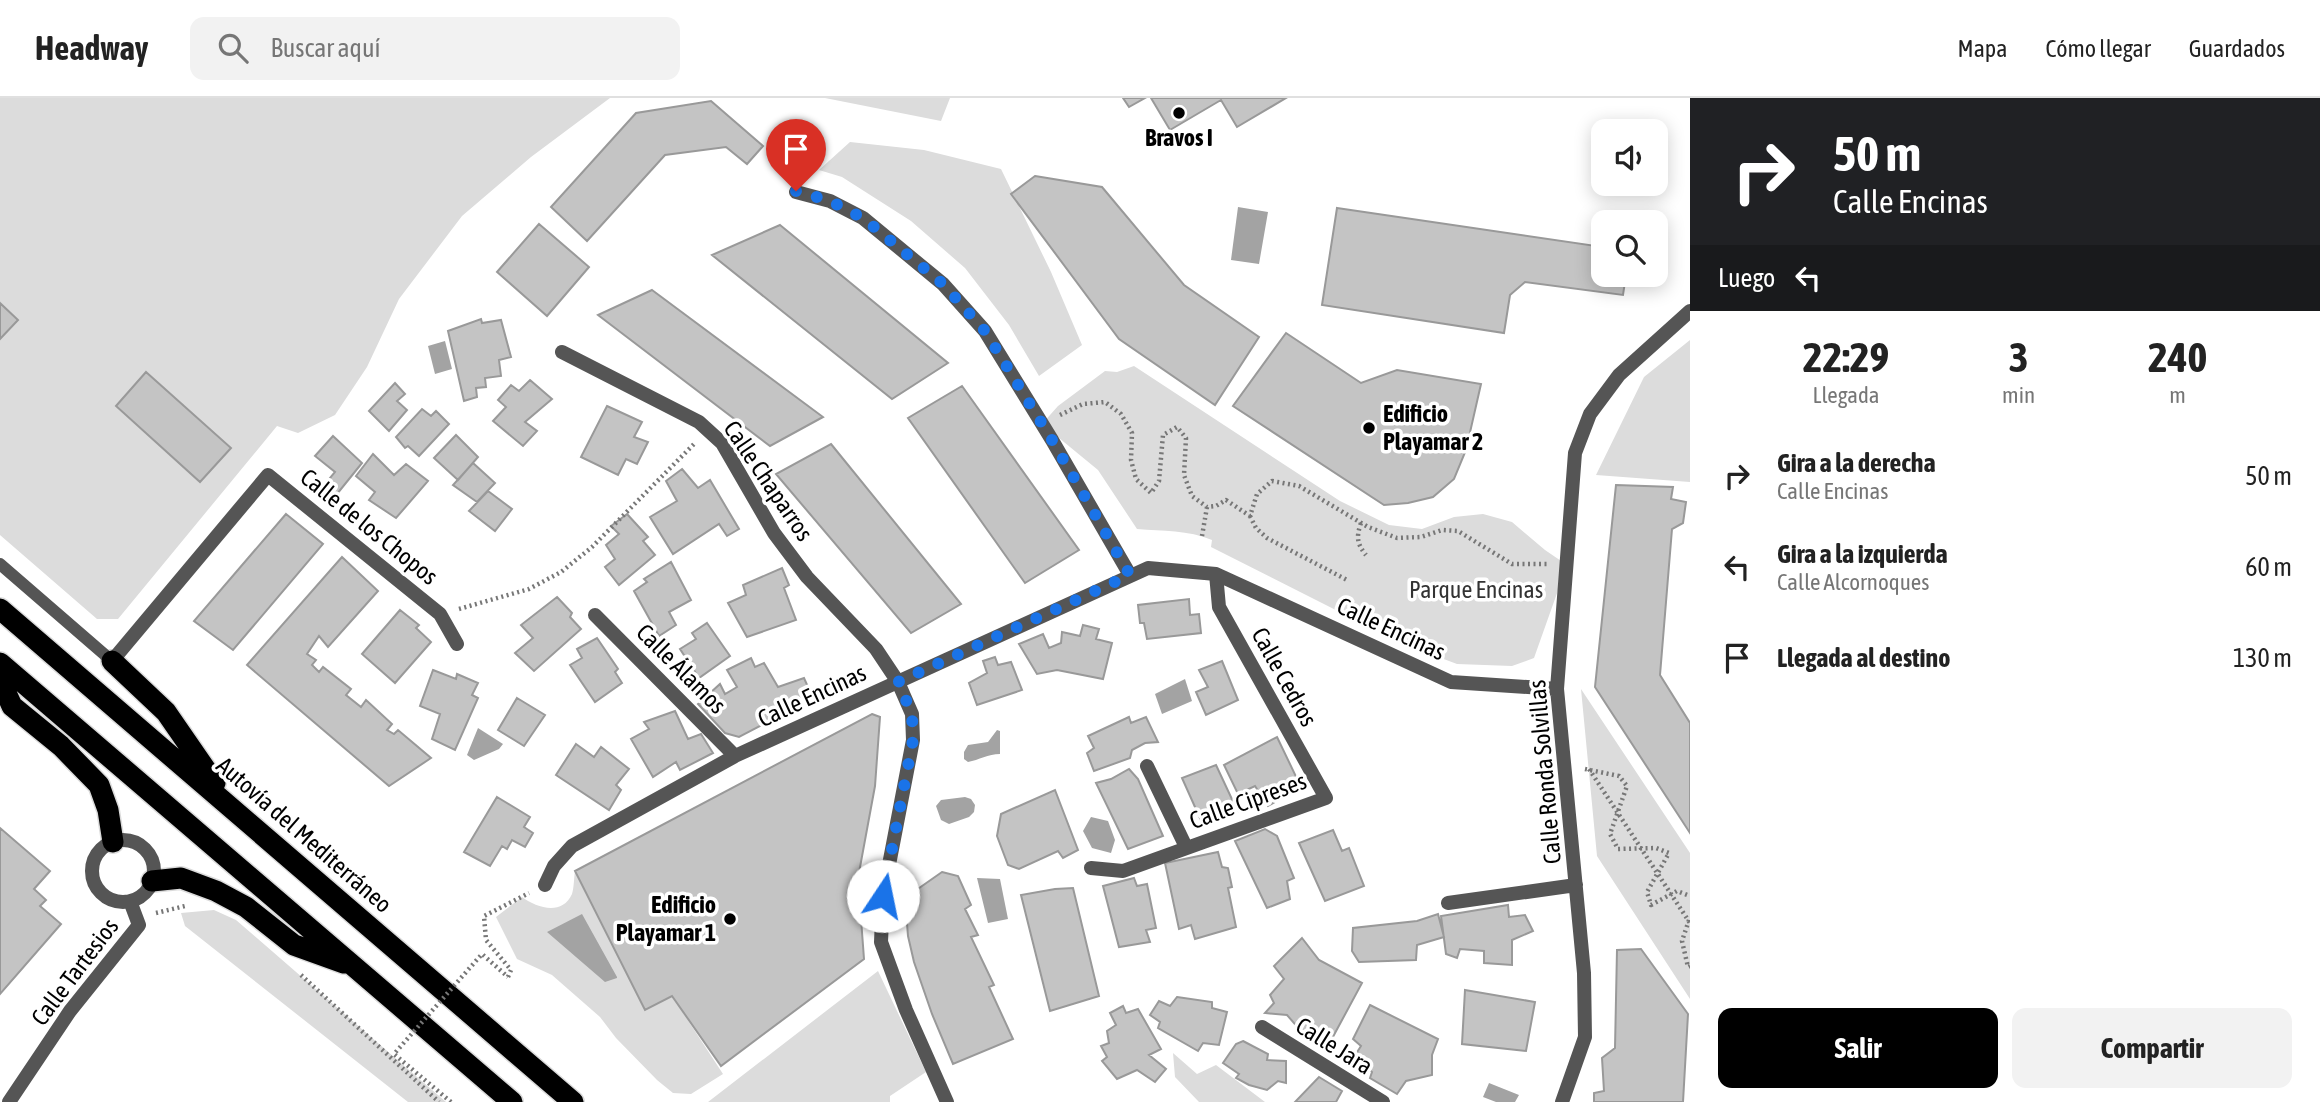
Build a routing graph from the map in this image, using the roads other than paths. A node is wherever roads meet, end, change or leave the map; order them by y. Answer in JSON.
{"nodes":[{"id":1,"x":796,"y":191,"type":"dead end"},
{"id":2,"x":1690,"y":311,"type":"edge"},
{"id":3,"x":562,"y":352,"type":"dead end"},
{"id":4,"x":0,"y":564,"type":"edge"},
{"id":5,"x":1216,"y":574,"type":"junction"},
{"id":6,"x":1130,"y":575,"type":"junction"},
{"id":7,"x":0,"y":609,"type":"edge"},
{"id":8,"x":595,"y":615,"type":"dead end"},
{"id":9,"x":457,"y":644,"type":"dead end"},
{"id":10,"x":112,"y":661,"type":"junction"},
{"id":11,"x":0,"y":663,"type":"edge"},
{"id":12,"x":0,"y":680,"type":"edge"},
{"id":13,"x":898,"y":682,"type":"junction"},
{"id":14,"x":1557,"y":689,"type":"junction"},
{"id":15,"x":735,"y":756,"type":"junction"},
{"id":16,"x":1147,"y":765,"type":"dead end"},
{"id":17,"x":1326,"y":797,"type":"joint"},
{"id":18,"x":232,"y":807,"type":"junction"},
{"id":19,"x":113,"y":842,"type":"junction"},
{"id":20,"x":1186,"y":847,"type":"junction"},
{"id":21,"x":1091,"y":868,"type":"dead end"},
{"id":22,"x":152,"y":881,"type":"junction"},
{"id":23,"x":545,"y":885,"type":"road end"},
{"id":24,"x":1576,"y":885,"type":"junction"},
{"id":25,"x":130,"y":901,"type":"junction"},
{"id":26,"x":1448,"y":903,"type":"dead end"},
{"id":27,"x":355,"y":967,"type":"junction"},
{"id":28,"x":1262,"y":1027,"type":"dead end"},
{"id":29,"x":9,"y":1102,"type":"edge"},
{"id":30,"x":512,"y":1102,"type":"edge"},
{"id":31,"x":573,"y":1102,"type":"edge"},
{"id":32,"x":947,"y":1102,"type":"edge"},
{"id":33,"x":1383,"y":1102,"type":"edge"},
{"id":34,"x":1562,"y":1102,"type":"edge"}],
"edges":[{"from":1,"to":6,"type":"street"},
{"from":2,"to":14,"type":"street","name":"Calle Ronda Solvillas"},
{"from":3,"to":13,"type":"street","name":"Calle Chaparros"},
{"from":4,"to":10,"type":"lane"},
{"from":5,"to":6,"type":"street","name":"Calle Encinas"},
{"from":5,"to":14,"type":"street","name":"Calle Encinas"},
{"from":5,"to":17,"type":"street","name":"Calle Cedros"},
{"from":6,"to":13,"type":"street","name":"Calle Encinas"},
{"from":7,"to":18,"type":"highway","name":"Autovía del Mediterráneo"},
{"from":8,"to":15,"type":"street","name":"Calle Álamos"},
{"from":9,"to":10,"type":"street","name":"Calle de los Chopos"},
{"from":10,"to":18,"type":"highway"},
{"from":11,"to":27,"type":"highway"},
{"from":12,"to":19,"type":"highway"},
{"from":13,"to":15,"type":"street","name":"Calle Encinas"},
{"from":13,"to":32,"type":"street","name":"Calle Chaparros"},
{"from":14,"to":24,"type":"street","name":"Calle Ronda Solvillas"},
{"from":15,"to":23,"type":"street","name":"Calle Encinas"},
{"from":16,"to":20,"type":"street","name":"Calle Cipreses"},
{"from":17,"to":20,"type":"street","name":"Calle Cipreses"},
{"from":18,"to":31,"type":"highway","name":"Autovía del Mediterráneo"},
{"from":19,"to":22,"type":"street"},
{"from":19,"to":25,"type":"street"},
{"from":20,"to":21,"type":"street","name":"Calle Cipreses"},
{"from":22,"to":25,"type":"street"},
{"from":22,"to":27,"type":"highway"},
{"from":24,"to":26,"type":"street"},
{"from":24,"to":34,"type":"street","name":"Calle Ronda Solvillas"},
{"from":25,"to":29,"type":"street","name":"Calle Tartesios"},
{"from":27,"to":30,"type":"highway"},
{"from":28,"to":33,"type":"street","name":"Calle Jara"}]}
